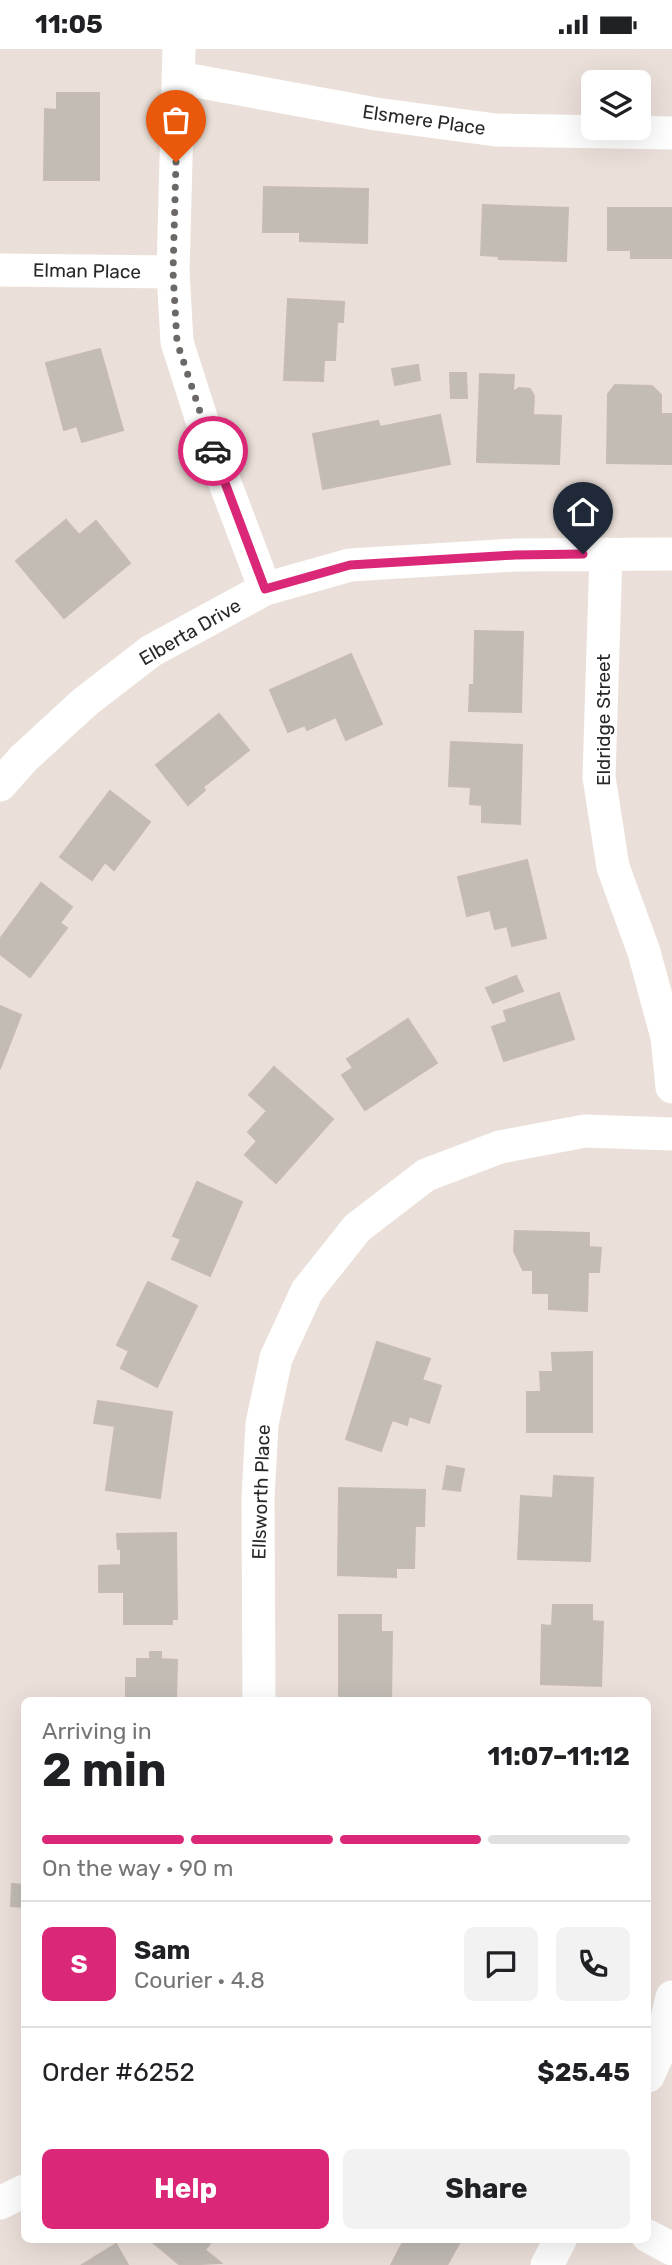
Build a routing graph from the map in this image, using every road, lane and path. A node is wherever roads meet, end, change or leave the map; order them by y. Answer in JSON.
{"nodes":[{"id":1,"x":179,"y":64,"type":"edge"},
{"id":2,"x":672,"y":133,"type":"edge"},
{"id":3,"x":0,"y":270,"type":"edge"},
{"id":4,"x":173,"y":272,"type":"junction"},
{"id":5,"x":606,"y":554,"type":"junction"},
{"id":6,"x":672,"y":554,"type":"edge"},
{"id":7,"x":265,"y":589,"type":"junction"},
{"id":8,"x":0,"y":785,"type":"edge"},
{"id":9,"x":672,"y":1087,"type":"edge"},
{"id":10,"x":672,"y":1134,"type":"edge"},
{"id":11,"x":259,"y":1697,"type":"edge"},
{"id":12,"x":672,"y":1997,"type":"edge"},
{"id":13,"x":651,"y":2069,"type":"edge"},
{"id":14,"x":21,"y":2192,"type":"edge"},
{"id":15,"x":0,"y":2203,"type":"edge"},
{"id":16,"x":651,"y":2238,"type":"edge"},
{"id":17,"x":558,"y":2243,"type":"edge"},
{"id":18,"x":672,"y":2249,"type":"edge"},
{"id":19,"x":547,"y":2265,"type":"edge"}],
"edges":[{"from":1,"to":2,"type":"street","name":"Elsmere Place"},
{"from":1,"to":4,"type":"street"},
{"from":3,"to":4,"type":"street","name":"Elman Place"},
{"from":4,"to":7,"type":"street"},
{"from":5,"to":6,"type":"street","name":"Elberta Drive"},
{"from":5,"to":7,"type":"street","name":"Elberta Drive"},
{"from":5,"to":9,"type":"street","name":"Eldridge Street"},
{"from":7,"to":8,"type":"street","name":"Elberta Drive"},
{"from":10,"to":11,"type":"street","name":"Ellsworth Place"},
{"from":12,"to":13,"type":"street"},
{"from":14,"to":15,"type":"street"},
{"from":16,"to":18,"type":"street"},
{"from":17,"to":19,"type":"street"}]}
